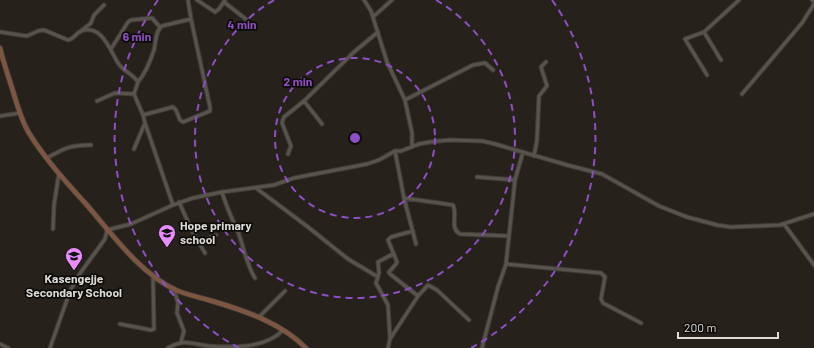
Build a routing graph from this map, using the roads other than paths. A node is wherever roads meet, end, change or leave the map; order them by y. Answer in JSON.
{"nodes":[{"id":1,"x":188,"y":0,"type":"edge"},
{"id":2,"x":197,"y":0,"type":"edge"},
{"id":3,"x":364,"y":0,"type":"edge"},
{"id":4,"x":392,"y":0,"type":"edge"},
{"id":5,"x":739,"y":0,"type":"edge"},
{"id":6,"x":225,"y":1,"type":"edge"},
{"id":7,"x":813,"y":2,"type":"edge"},
{"id":8,"x":104,"y":4,"type":"dead end"},
{"id":9,"x":373,"y":17,"type":"junction"},
{"id":10,"x":191,"y":18,"type":"junction"},
{"id":11,"x":247,"y":20,"type":"dead end"},
{"id":12,"x":160,"y":27,"type":"junction"},
{"id":13,"x":0,"y":32,"type":"edge"},
{"id":14,"x":80,"y":32,"type":"junction"},
{"id":15,"x":378,"y":32,"type":"junction"},
{"id":16,"x":704,"y":32,"type":"junction"},
{"id":17,"x":0,"y":48,"type":"edge"},
{"id":18,"x":111,"y":49,"type":"junction"},
{"id":19,"x":721,"y":60,"type":"dead end"},
{"id":20,"x":546,"y":62,"type":"dead end"},
{"id":21,"x":493,"y":70,"type":"dead end"},
{"id":22,"x":707,"y":75,"type":"dead end"},
{"id":23,"x":138,"y":82,"type":"junction"},
{"id":24,"x":134,"y":94,"type":"junction"},
{"id":25,"x":742,"y":94,"type":"dead end"},
{"id":26,"x":405,"y":100,"type":"junction"},
{"id":27,"x":97,"y":101,"type":"dead end"},
{"id":28,"x":304,"y":101,"type":"junction"},
{"id":29,"x":20,"y":113,"type":"junction"},
{"id":30,"x":143,"y":115,"type":"junction"},
{"id":31,"x":0,"y":116,"type":"edge"},
{"id":32,"x":145,"y":123,"type":"junction"},
{"id":33,"x":322,"y":124,"type":"dead end"},
{"id":34,"x":91,"y":145,"type":"dead end"},
{"id":35,"x":412,"y":147,"type":"junction"},
{"id":36,"x":134,"y":149,"type":"dead end"},
{"id":37,"x":395,"y":151,"type":"junction"},
{"id":38,"x":523,"y":152,"type":"junction"},
{"id":39,"x":288,"y":154,"type":"dead end"},
{"id":40,"x":534,"y":156,"type":"junction"},
{"id":41,"x":46,"y":158,"type":"junction"},
{"id":42,"x":59,"y":173,"type":"junction"},
{"id":43,"x":477,"y":177,"type":"dead end"},
{"id":44,"x":515,"y":180,"type":"junction"},
{"id":45,"x":256,"y":188,"type":"junction"},
{"id":46,"x":222,"y":192,"type":"junction"},
{"id":47,"x":404,"y":198,"type":"junction"},
{"id":48,"x":179,"y":202,"type":"junction"},
{"id":49,"x":173,"y":205,"type":"junction"},
{"id":50,"x":814,"y":214,"type":"edge"},
{"id":51,"x":784,"y":224,"type":"junction"},
{"id":52,"x":53,"y":229,"type":"dead end"},
{"id":53,"x":107,"y":230,"type":"junction"},
{"id":54,"x":413,"y":231,"type":"junction"},
{"id":55,"x":216,"y":235,"type":"dead end"},
{"id":56,"x":509,"y":236,"type":"junction"},
{"id":57,"x":200,"y":242,"type":"junction"},
{"id":58,"x":416,"y":244,"type":"dead end"},
{"id":59,"x":205,"y":253,"type":"dead end"},
{"id":60,"x":393,"y":254,"type":"junction"},
{"id":61,"x":506,"y":264,"type":"junction"},
{"id":62,"x":814,"y":265,"type":"edge"},
{"id":63,"x":153,"y":277,"type":"junction"},
{"id":64,"x":378,"y":277,"type":"junction"},
{"id":65,"x":255,"y":278,"type":"dead end"},
{"id":66,"x":171,"y":287,"type":"junction"},
{"id":67,"x":285,"y":291,"type":"dead end"},
{"id":68,"x":418,"y":296,"type":"junction"},
{"id":69,"x":259,"y":317,"type":"junction"},
{"id":70,"x":469,"y":320,"type":"dead end"},
{"id":71,"x":641,"y":323,"type":"dead end"},
{"id":72,"x":120,"y":324,"type":"dead end"},
{"id":73,"x":283,"y":330,"type":"junction"},
{"id":74,"x":390,"y":339,"type":"junction"},
{"id":75,"x":182,"y":342,"type":"junction"},
{"id":76,"x":0,"y":344,"type":"edge"},
{"id":77,"x":237,"y":347,"type":"edge"},
{"id":78,"x":8,"y":348,"type":"edge"},
{"id":79,"x":50,"y":348,"type":"edge"},
{"id":80,"x":168,"y":348,"type":"edge"},
{"id":81,"x":306,"y":348,"type":"edge"},
{"id":82,"x":388,"y":348,"type":"edge"},
{"id":83,"x":482,"y":348,"type":"edge"}],
"edges":[{"from":1,"to":10,"type":"street"},
{"from":2,"to":6,"type":"street"},
{"from":3,"to":9,"type":"street"},
{"from":4,"to":9,"type":"street"},
{"from":5,"to":16,"type":"street"},
{"from":6,"to":11,"type":"street"},
{"from":7,"to":25,"type":"street"},
{"from":8,"to":14,"type":"street"},
{"from":9,"to":15,"type":"street"},
{"from":10,"to":12,"type":"street"},
{"from":10,"to":30,"type":"street"},
{"from":12,"to":18,"type":"street"},
{"from":12,"to":23,"type":"street"},
{"from":13,"to":14,"type":"street"},
{"from":14,"to":18,"type":"street"},
{"from":15,"to":26,"type":"street"},
{"from":15,"to":28,"type":"street"},
{"from":16,"to":19,"type":"street"},
{"from":16,"to":22,"type":"street"},
{"from":17,"to":29,"type":"street"},
{"from":18,"to":23,"type":"street"},
{"from":20,"to":40,"type":"street"},
{"from":21,"to":26,"type":"street"},
{"from":23,"to":24,"type":"street"},
{"from":24,"to":27,"type":"street"},
{"from":24,"to":30,"type":"street"},
{"from":26,"to":35,"type":"street"},
{"from":28,"to":33,"type":"street"},
{"from":28,"to":39,"type":"street"},
{"from":29,"to":31,"type":"street"},
{"from":29,"to":41,"type":"street"},
{"from":30,"to":32,"type":"street"},
{"from":32,"to":36,"type":"street"},
{"from":32,"to":49,"type":"street"},
{"from":34,"to":41,"type":"street"},
{"from":35,"to":37,"type":"street"},
{"from":35,"to":38,"type":"street"},
{"from":37,"to":45,"type":"street"},
{"from":37,"to":47,"type":"street"},
{"from":38,"to":40,"type":"street"},
{"from":38,"to":44,"type":"street"},
{"from":40,"to":51,"type":"street"},
{"from":41,"to":42,"type":"street"},
{"from":42,"to":52,"type":"street"},
{"from":42,"to":53,"type":"street"},
{"from":43,"to":44,"type":"street"},
{"from":44,"to":56,"type":"street"},
{"from":45,"to":46,"type":"street"},
{"from":45,"to":64,"type":"street"},
{"from":46,"to":48,"type":"street"},
{"from":46,"to":65,"type":"street"},
{"from":47,"to":54,"type":"street"},
{"from":47,"to":56,"type":"street"},
{"from":48,"to":49,"type":"street"},
{"from":48,"to":57,"type":"street"},
{"from":49,"to":53,"type":"street"},
{"from":50,"to":51,"type":"street"},
{"from":51,"to":62,"type":"street"},
{"from":53,"to":63,"type":"street"},
{"from":53,"to":79,"type":"street"},
{"from":54,"to":58,"type":"street"},
{"from":54,"to":60,"type":"street"},
{"from":55,"to":57,"type":"street"},
{"from":56,"to":61,"type":"street"},
{"from":57,"to":59,"type":"street"},
{"from":60,"to":64,"type":"street"},
{"from":60,"to":68,"type":"street"},
{"from":61,"to":71,"type":"street"},
{"from":61,"to":83,"type":"street"},
{"from":63,"to":66,"type":"street"},
{"from":63,"to":72,"type":"street"},
{"from":64,"to":74,"type":"street"},
{"from":66,"to":69,"type":"street"},
{"from":66,"to":75,"type":"street"},
{"from":67,"to":69,"type":"street"},
{"from":68,"to":70,"type":"street"},
{"from":68,"to":74,"type":"street"},
{"from":69,"to":73,"type":"street"},
{"from":73,"to":77,"type":"street"},
{"from":73,"to":81,"type":"street"},
{"from":74,"to":82,"type":"street"},
{"from":75,"to":77,"type":"street"},
{"from":75,"to":80,"type":"street"},
{"from":76,"to":78,"type":"street"}]}
